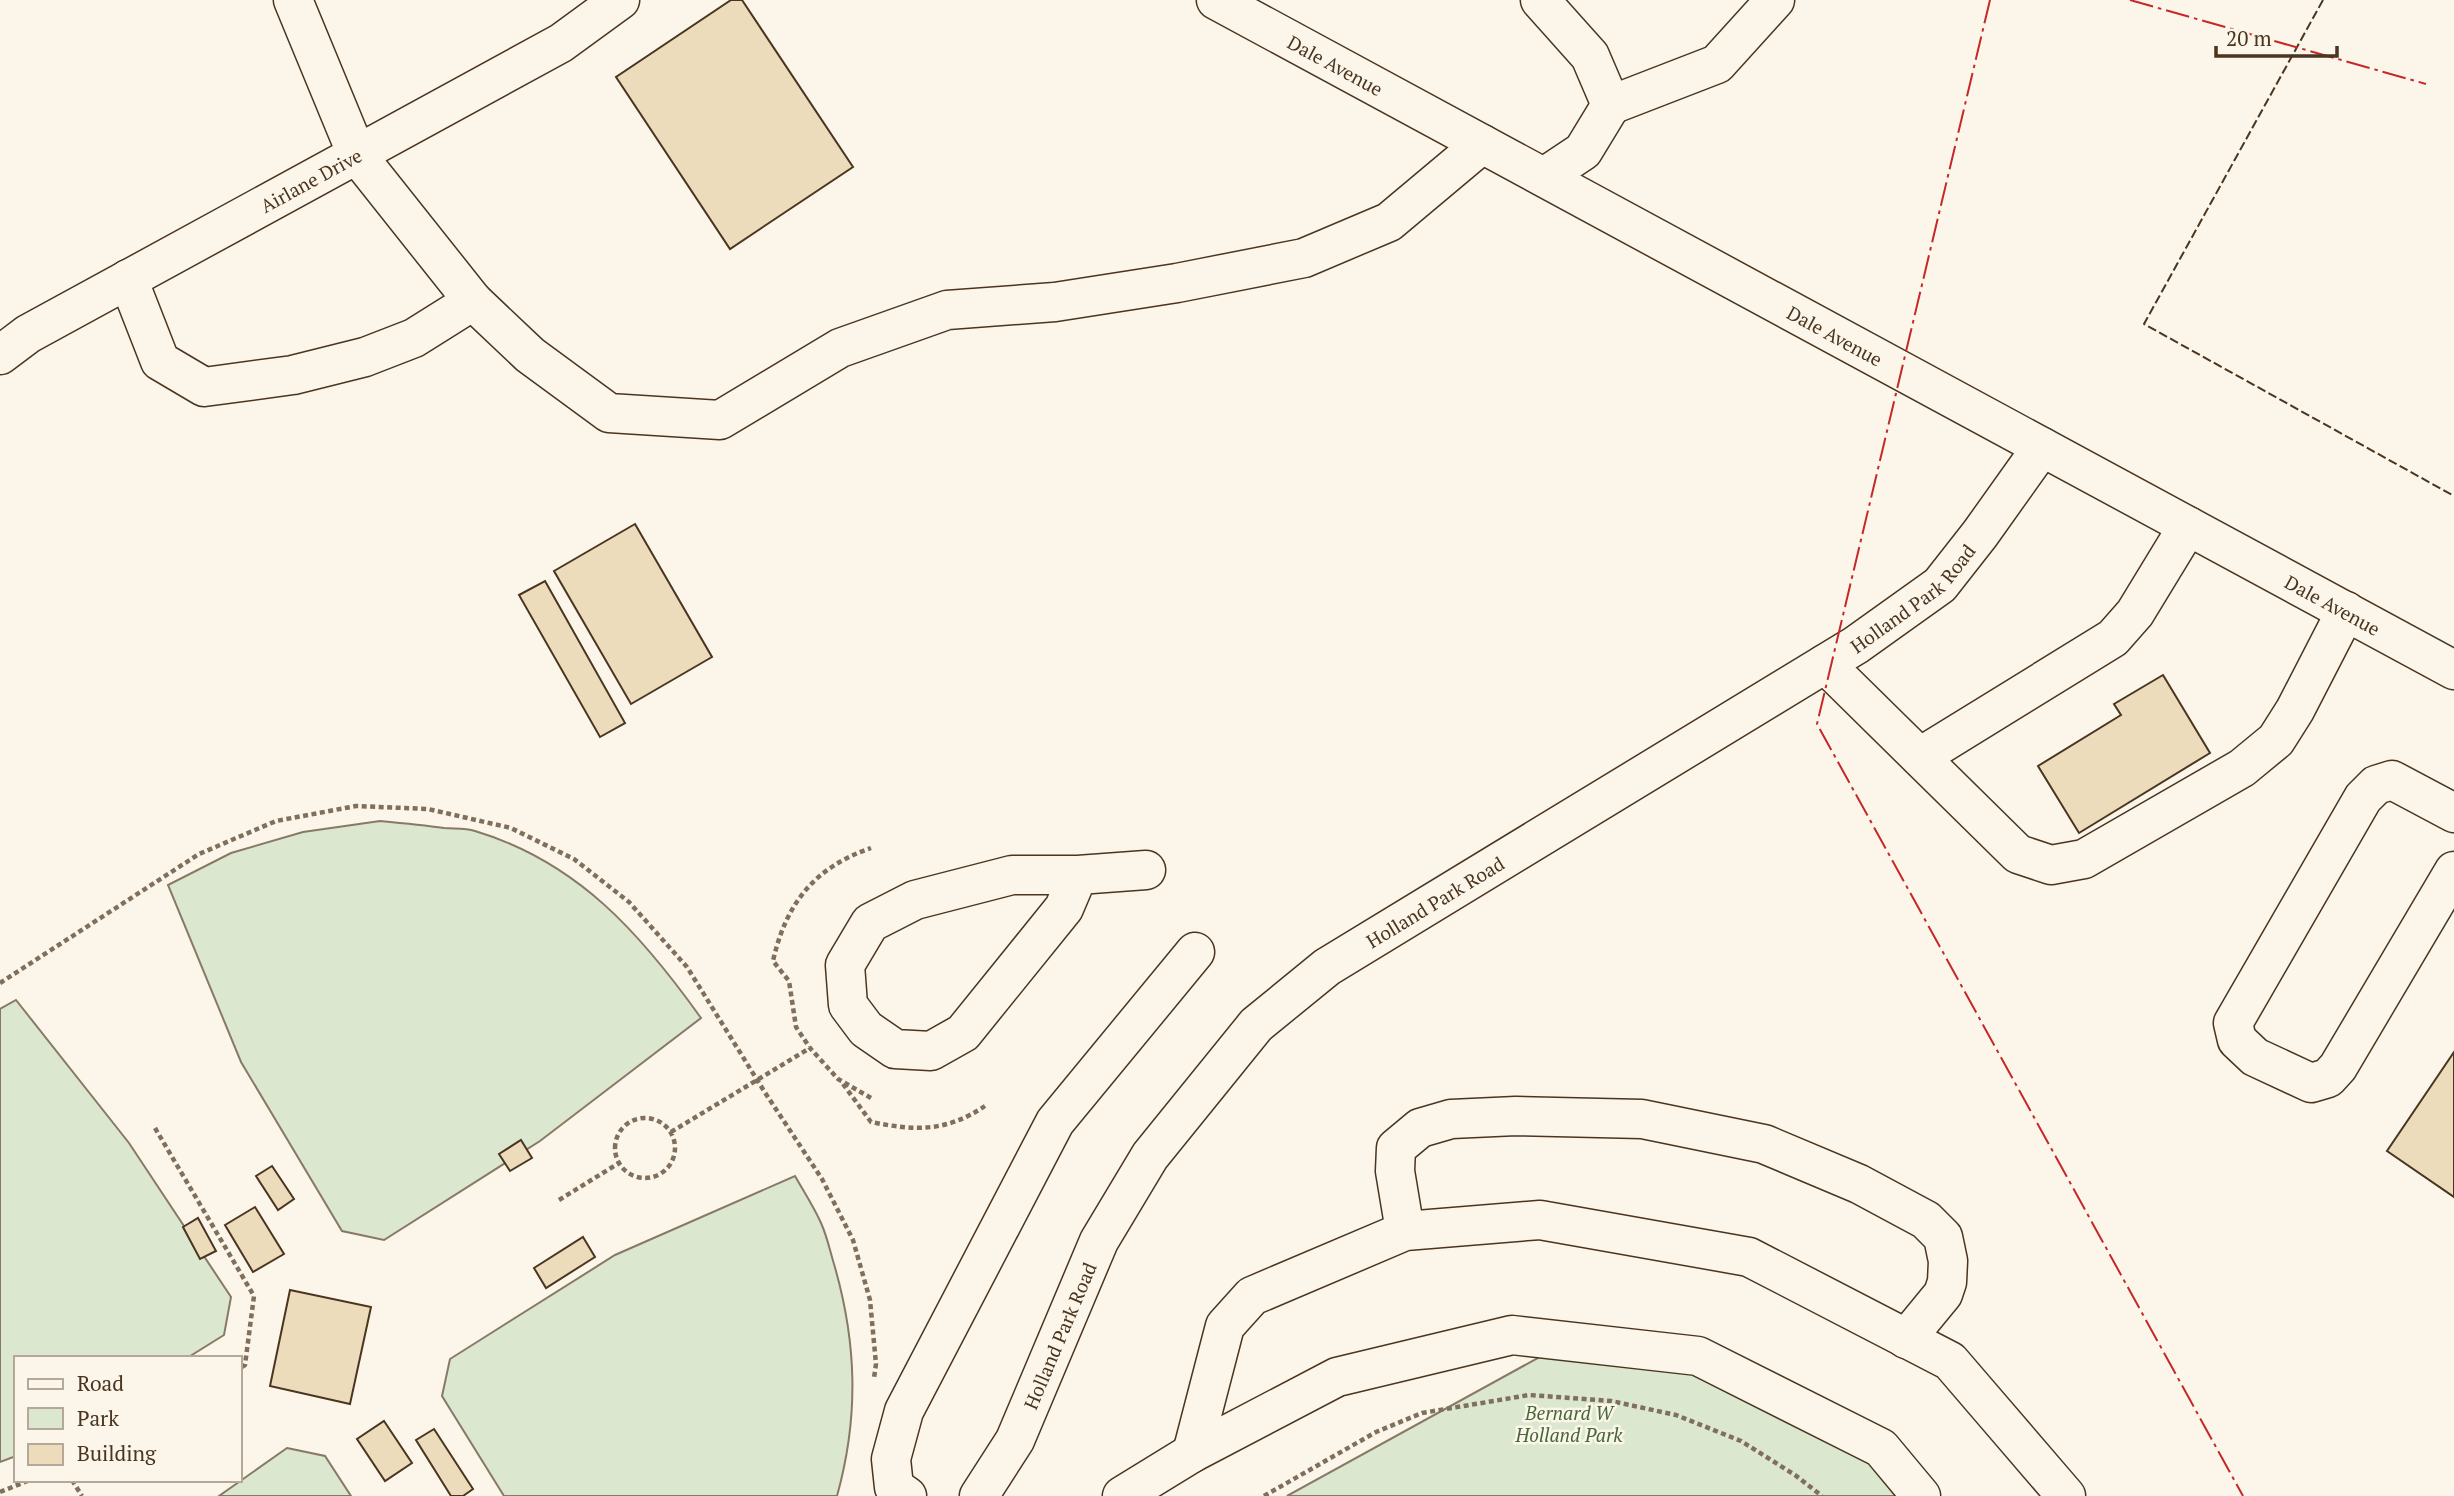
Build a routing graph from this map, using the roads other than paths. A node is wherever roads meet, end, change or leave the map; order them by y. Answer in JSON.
{"nodes":[{"id":1,"x":293,"y":0,"type":"edge"},
{"id":2,"x":620,"y":0,"type":"edge"},
{"id":3,"x":1216,"y":0,"type":"edge"},
{"id":4,"x":1540,"y":0,"type":"edge"},
{"id":5,"x":1775,"y":0,"type":"edge"},
{"id":6,"x":1611,"y":105,"type":"junction"},
{"id":7,"x":1482,"y":144,"type":"junction"},
{"id":8,"x":357,"y":155,"type":"junction"},
{"id":9,"x":1544,"y":177,"type":"junction"},
{"id":10,"x":128,"y":279,"type":"junction"},
{"id":11,"x":472,"y":300,"type":"junction"},
{"id":12,"x":0,"y":355,"type":"edge"},
{"id":13,"x":2042,"y":447,"type":"junction"},
{"id":14,"x":2188,"y":526,"type":"junction"},
{"id":15,"x":2346,"y":611,"type":"junction"},
{"id":16,"x":1825,"y":664,"type":"junction"},
{"id":17,"x":2454,"y":670,"type":"edge"},
{"id":18,"x":1920,"y":757,"type":"junction"},
{"id":19,"x":2454,"y":813,"type":"edge"},
{"id":20,"x":1146,"y":870,"type":"dead end"},
{"id":21,"x":2454,"y":871,"type":"edge"},
{"id":22,"x":1078,"y":875,"type":"junction"},
{"id":23,"x":1195,"y":952,"type":"dead end"},
{"id":24,"x":1405,"y":1231,"type":"junction"},
{"id":25,"x":1906,"y":1339,"type":"junction"},
{"id":26,"x":1192,"y":1453,"type":"junction"},
{"id":27,"x":907,"y":1496,"type":"edge"},
{"id":28,"x":979,"y":1496,"type":"edge"},
{"id":29,"x":1122,"y":1496,"type":"edge"},
{"id":30,"x":1921,"y":1496,"type":"edge"},
{"id":31,"x":2066,"y":1496,"type":"edge"}],
"edges":[{"from":1,"to":8,"type":"street"},
{"from":2,"to":8,"type":"street","name":"Airlane Drive"},
{"from":3,"to":7,"type":"street","name":"Dale Avenue"},
{"from":4,"to":6,"type":"street"},
{"from":5,"to":6,"type":"street"},
{"from":6,"to":9,"type":"street"},
{"from":7,"to":9,"type":"street","name":"Dale Avenue"},
{"from":7,"to":11,"type":"street"},
{"from":8,"to":10,"type":"street","name":"Airlane Drive"},
{"from":8,"to":11,"type":"street"},
{"from":9,"to":13,"type":"street","name":"Dale Avenue"},
{"from":10,"to":11,"type":"street"},
{"from":10,"to":12,"type":"street","name":"Airlane Drive"},
{"from":13,"to":14,"type":"street","name":"Dale Avenue"},
{"from":13,"to":16,"type":"street","name":"Holland Park Road"},
{"from":14,"to":15,"type":"street","name":"Dale Avenue"},
{"from":14,"to":18,"type":"street"},
{"from":15,"to":17,"type":"street","name":"Dale Avenue"},
{"from":15,"to":18,"type":"street"},
{"from":16,"to":18,"type":"street"},
{"from":16,"to":28,"type":"street","name":"Holland Park Road"},
{"from":19,"to":21,"type":"street"},
{"from":20,"to":22,"type":"street"},
{"from":22,"to":22,"type":"street"},
{"from":23,"to":27,"type":"street"},
{"from":24,"to":25,"type":"street"},
{"from":24,"to":25,"type":"street"},
{"from":24,"to":26,"type":"street"},
{"from":25,"to":31,"type":"street"},
{"from":26,"to":29,"type":"street"},
{"from":26,"to":30,"type":"street"}]}
